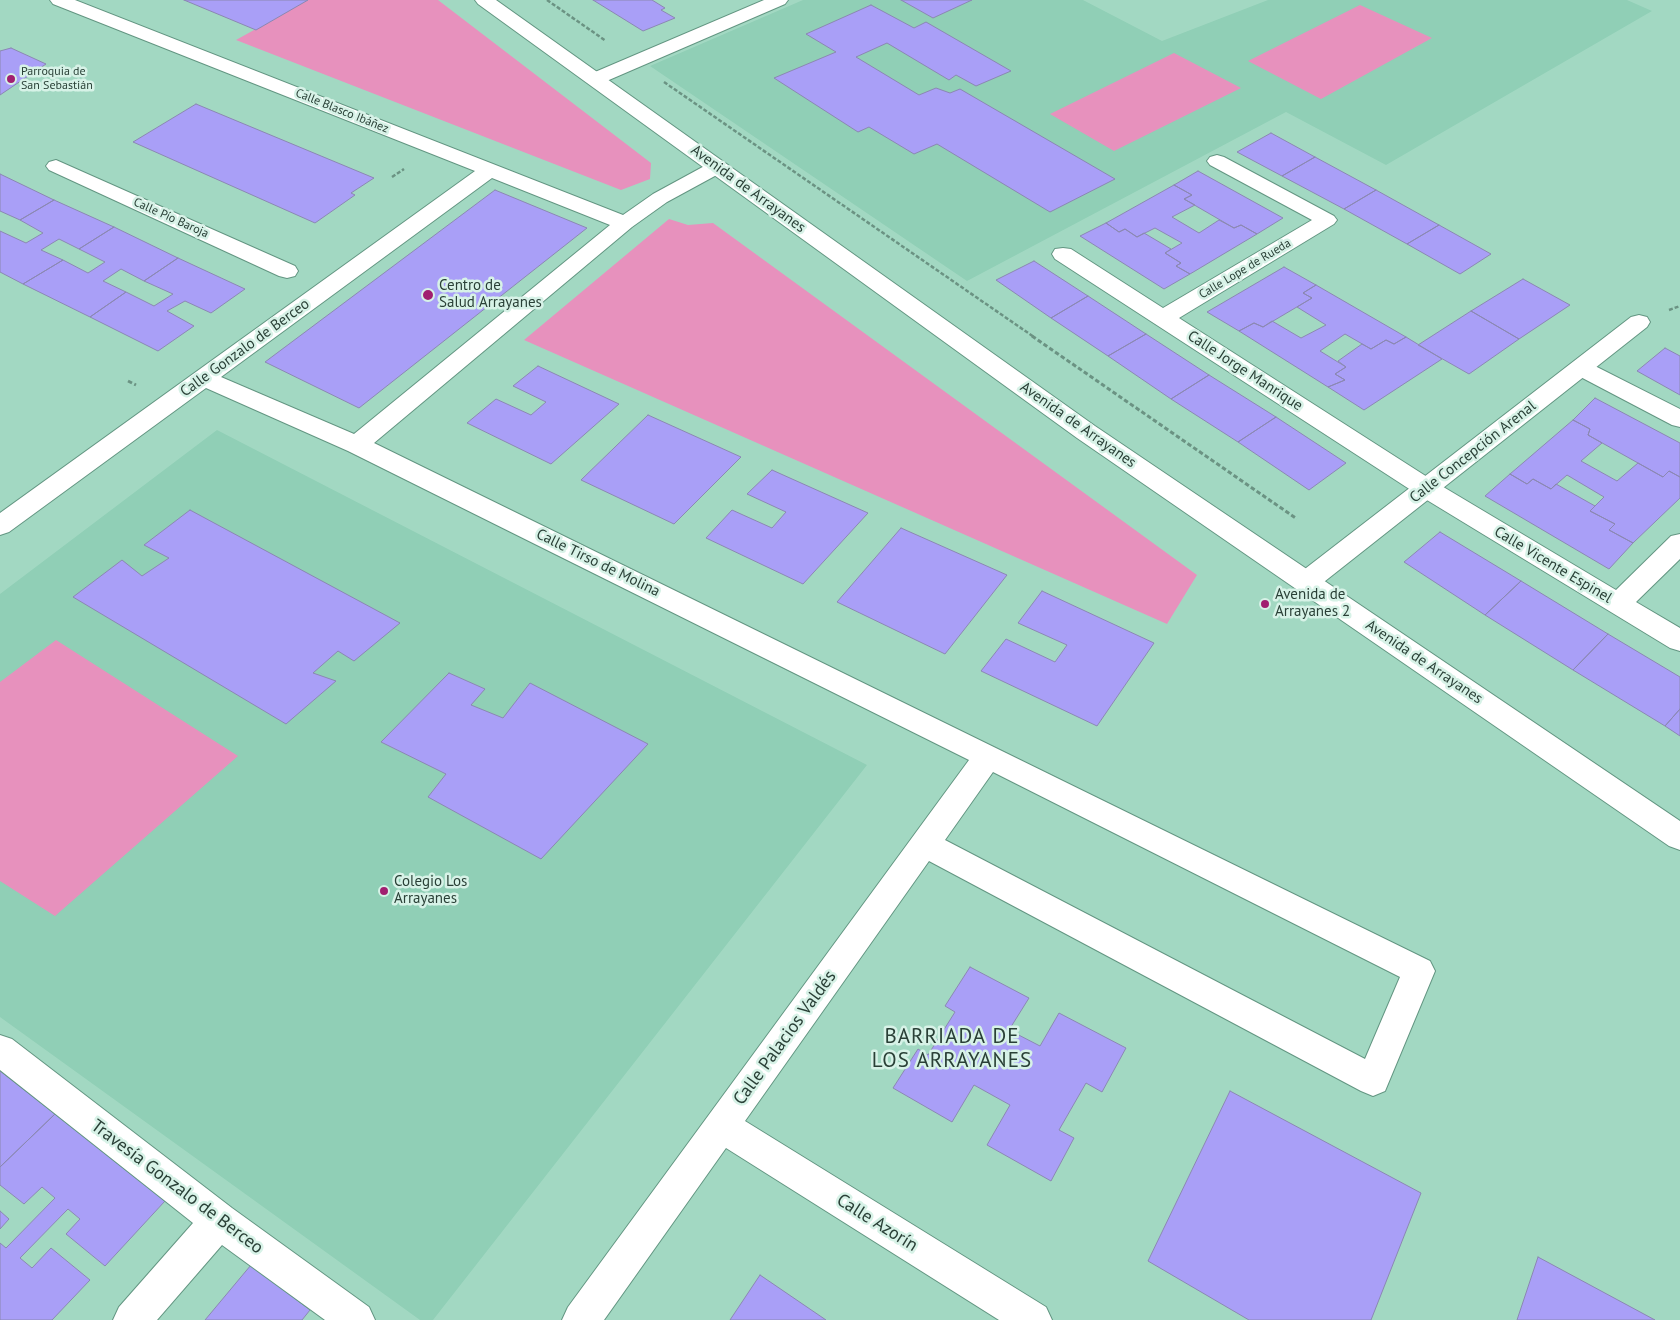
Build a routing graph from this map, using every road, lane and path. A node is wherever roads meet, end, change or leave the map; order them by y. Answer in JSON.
{"nodes":[{"id":1,"x":59,"y":0,"type":"edge"},
{"id":2,"x":484,"y":0,"type":"edge"},
{"id":3,"x":547,"y":0,"type":"edge"},
{"id":4,"x":780,"y":0,"type":"edge"},
{"id":5,"x":636,"y":62,"type":"junction"},
{"id":6,"x":595,"y":79,"type":"junction"},
{"id":7,"x":1218,"y":160,"type":"dead end"},
{"id":8,"x":56,"y":166,"type":"dead end"},
{"id":9,"x":717,"y":167,"type":"junction"},
{"id":10,"x":490,"y":170,"type":"junction"},
{"id":11,"x":625,"y":223,"type":"junction"},
{"id":12,"x":1063,"y":254,"type":"dead end"},
{"id":13,"x":286,"y":270,"type":"dead end"},
{"id":14,"x":1163,"y":318,"type":"junction"},
{"id":15,"x":1639,"y":322,"type":"dead end"},
{"id":16,"x":1581,"y":368,"type":"junction"},
{"id":17,"x":204,"y":378,"type":"junction"},
{"id":18,"x":1680,"y":419,"type":"edge"},
{"id":19,"x":357,"y":445,"type":"junction"},
{"id":20,"x":1426,"y":488,"type":"junction"},
{"id":21,"x":1297,"y":519,"type":"dead end"},
{"id":22,"x":0,"y":526,"type":"edge"},
{"id":23,"x":1680,"y":543,"type":"edge"},
{"id":24,"x":1306,"y":582,"type":"junction"},
{"id":25,"x":1618,"y":604,"type":"junction"},
{"id":26,"x":1680,"y":641,"type":"edge"},
{"id":27,"x":988,"y":756,"type":"junction"},
{"id":28,"x":1680,"y":837,"type":"edge"},
{"id":29,"x":925,"y":844,"type":"junction"},
{"id":30,"x":0,"y":1050,"type":"edge"},
{"id":31,"x":721,"y":1126,"type":"junction"},
{"id":32,"x":219,"y":1221,"type":"junction"},
{"id":33,"x":132,"y":1320,"type":"edge"},
{"id":34,"x":356,"y":1320,"type":"edge"},
{"id":35,"x":582,"y":1320,"type":"edge"},
{"id":36,"x":1034,"y":1320,"type":"edge"}],
"edges":[{"from":1,"to":10,"type":"street","name":"Calle Blasco Ibáñez"},
{"from":2,"to":6,"type":"street","name":"Avenida de Arrayanes"},
{"from":3,"to":5,"type":"path"},
{"from":4,"to":5,"type":"street"},
{"from":5,"to":6,"type":"street"},
{"from":5,"to":21,"type":"path"},
{"from":6,"to":9,"type":"street","name":"Avenida de Arrayanes"},
{"from":7,"to":14,"type":"street","name":"Calle Lope de Rueda"},
{"from":8,"to":13,"type":"street","name":"Calle Pío Baroja"},
{"from":9,"to":11,"type":"street"},
{"from":9,"to":24,"type":"street","name":"Avenida de Arrayanes"},
{"from":10,"to":11,"type":"street","name":"Calle Blasco Ibáñez"},
{"from":10,"to":17,"type":"street","name":"Calle Gonzalo de Berceo"},
{"from":11,"to":19,"type":"street"},
{"from":12,"to":14,"type":"street","name":"Calle Jorge Manrique"},
{"from":14,"to":20,"type":"street","name":"Calle Jorge Manrique"},
{"from":15,"to":16,"type":"street","name":"Calle Concepción Arenal"},
{"from":16,"to":18,"type":"street"},
{"from":16,"to":20,"type":"street","name":"Calle Concepción Arenal"},
{"from":17,"to":19,"type":"street","name":"Calle Tirso de Molina"},
{"from":17,"to":22,"type":"street","name":"Calle Gonzalo de Berceo"},
{"from":19,"to":27,"type":"street","name":"Calle Tirso de Molina"},
{"from":20,"to":24,"type":"street","name":"Calle Concepción Arenal"},
{"from":20,"to":25,"type":"street","name":"Calle Vicente Espinel"},
{"from":23,"to":25,"type":"street"},
{"from":24,"to":28,"type":"street","name":"Avenida de Arrayanes"},
{"from":25,"to":26,"type":"street","name":"Calle Vicente Espinel"},
{"from":27,"to":29,"type":"street","name":"Calle Palacios Valdés"},
{"from":27,"to":29,"type":"street","name":"Calle Tirso de Molina"},
{"from":29,"to":31,"type":"street","name":"Calle Palacios Valdés"},
{"from":30,"to":32,"type":"street","name":"Travesía Gonzalo de Berceo"},
{"from":31,"to":35,"type":"street","name":"Calle Palacios Valdés"},
{"from":31,"to":36,"type":"street","name":"Calle Azorín"},
{"from":32,"to":33,"type":"street"},
{"from":32,"to":34,"type":"street","name":"Travesía Gonzalo de Berceo"}]}
